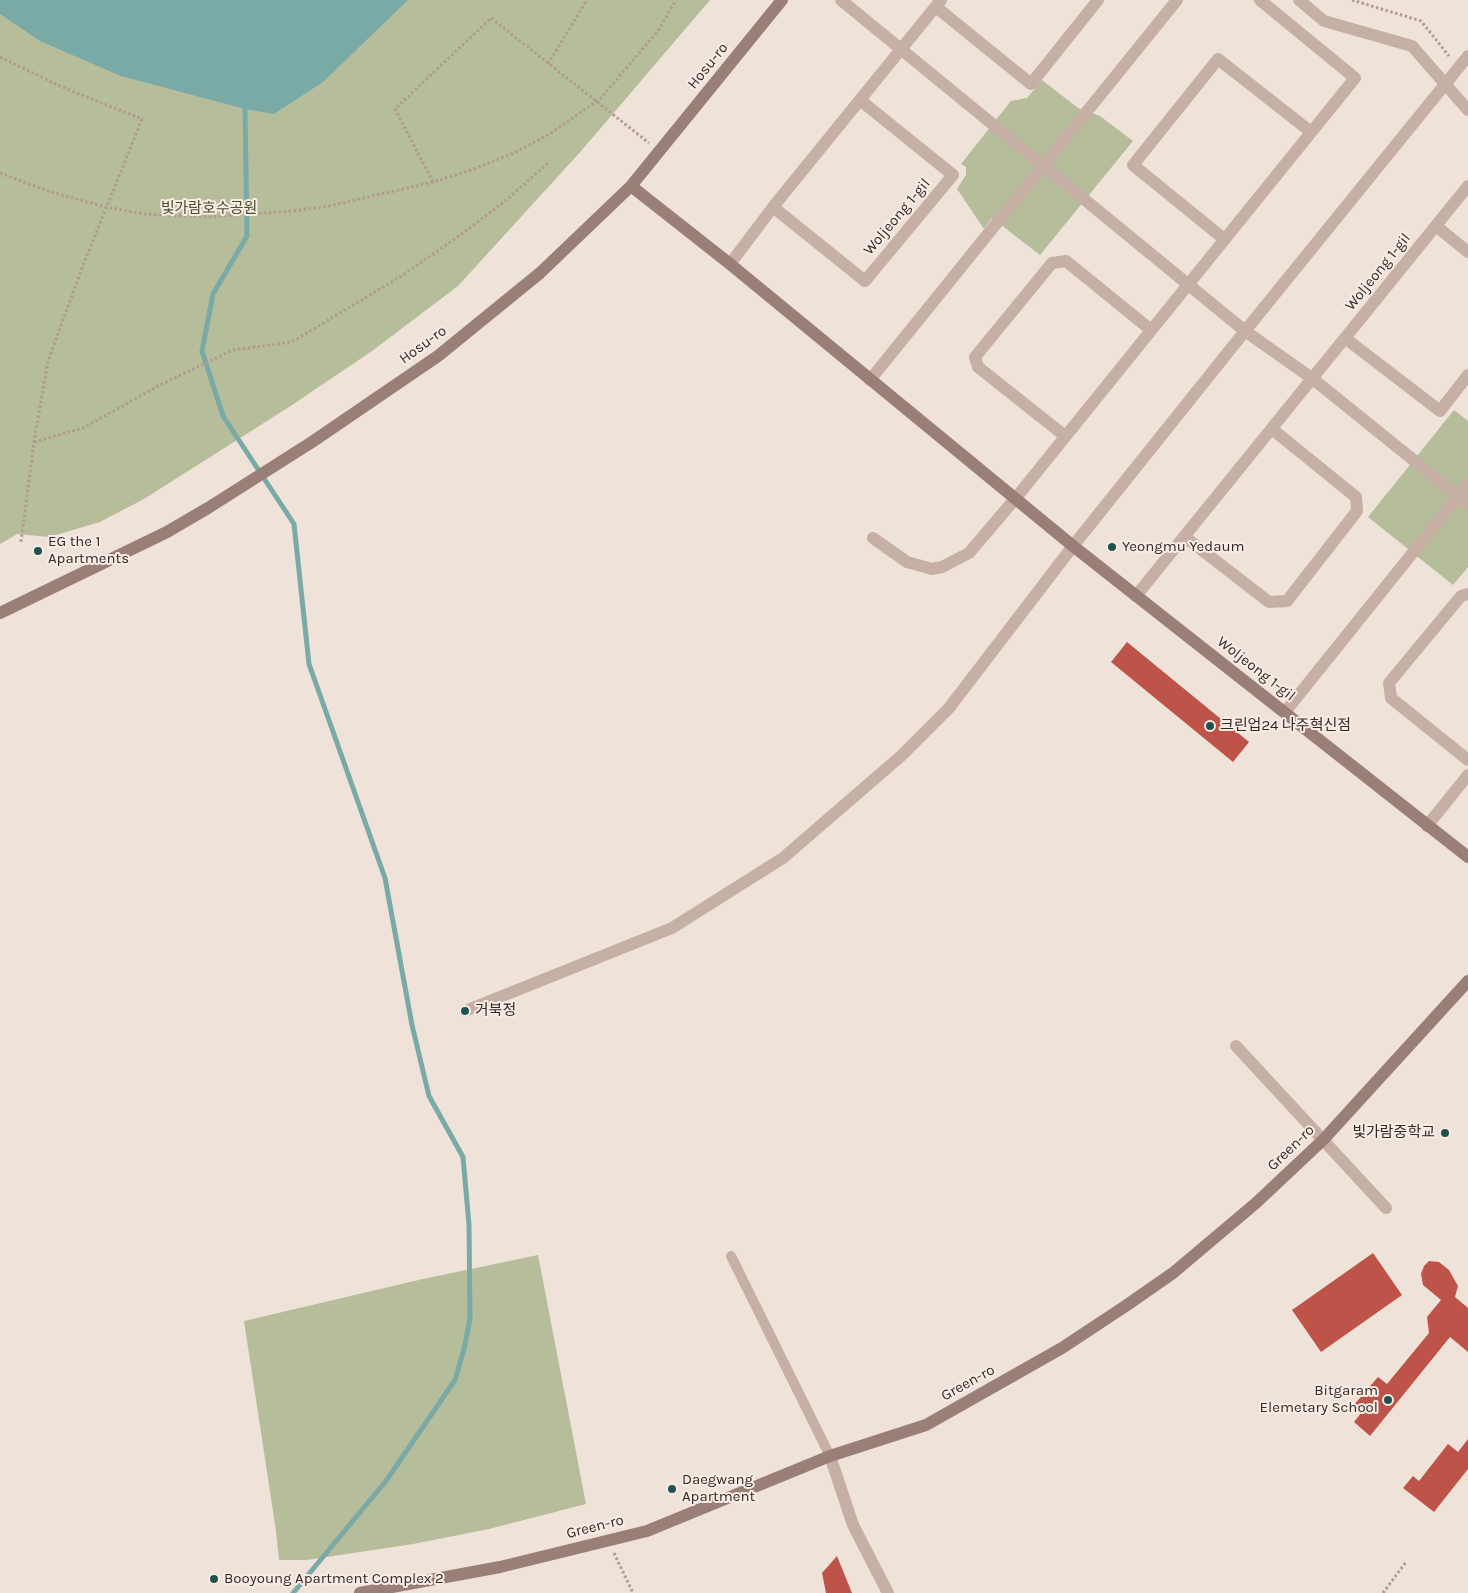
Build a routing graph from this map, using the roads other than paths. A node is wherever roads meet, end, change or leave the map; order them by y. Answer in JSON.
{"nodes":[{"id":1,"x":782,"y":0,"type":"edge"},
{"id":2,"x":841,"y":0,"type":"edge"},
{"id":3,"x":1098,"y":0,"type":"edge"},
{"id":4,"x":1177,"y":0,"type":"edge"},
{"id":5,"x":1260,"y":0,"type":"edge"},
{"id":6,"x":1299,"y":0,"type":"edge"},
{"id":7,"x":938,"y":3,"type":"edge"},
{"id":8,"x":901,"y":49,"type":"junction"},
{"id":9,"x":1468,"y":56,"type":"edge"},
{"id":10,"x":1444,"y":84,"type":"junction"},
{"id":11,"x":860,"y":100,"type":"junction"},
{"id":12,"x":1468,"y":110,"type":"edge"},
{"id":13,"x":1311,"y":132,"type":"junction"},
{"id":14,"x":1042,"y":166,"type":"junction"},
{"id":15,"x":631,"y":186,"type":"junction"},
{"id":16,"x":1468,"y":186,"type":"edge"},
{"id":17,"x":772,"y":208,"type":"junction"},
{"id":18,"x":1436,"y":226,"type":"junction"},
{"id":19,"x":1224,"y":239,"type":"junction"},
{"id":20,"x":1468,"y":252,"type":"edge"},
{"id":21,"x":730,"y":264,"type":"junction"},
{"id":22,"x":1188,"y":285,"type":"junction"},
{"id":23,"x":1151,"y":330,"type":"junction"},
{"id":24,"x":1245,"y":331,"type":"junction"},
{"id":25,"x":1345,"y":338,"type":"junction"},
{"id":26,"x":1468,"y":375,"type":"edge"},
{"id":27,"x":1313,"y":379,"type":"junction"},
{"id":28,"x":870,"y":380,"type":"junction"},
{"id":29,"x":1272,"y":429,"type":"junction"},
{"id":30,"x":1065,"y":436,"type":"junction"},
{"id":31,"x":1468,"y":484,"type":"edge"},
{"id":32,"x":1015,"y":499,"type":"junction"},
{"id":33,"x":1463,"y":500,"type":"edge"},
{"id":34,"x":1185,"y":537,"type":"junction"},
{"id":35,"x":873,"y":538,"type":"dead end"},
{"id":36,"x":1073,"y":546,"type":"junction"},
{"id":37,"x":1468,"y":594,"type":"edge"},
{"id":38,"x":1136,"y":596,"type":"junction"},
{"id":39,"x":0,"y":613,"type":"edge"},
{"id":40,"x":1285,"y":712,"type":"junction"},
{"id":41,"x":1468,"y":760,"type":"edge"},
{"id":42,"x":1468,"y":775,"type":"edge"},
{"id":43,"x":1427,"y":826,"type":"junction"},
{"id":44,"x":1468,"y":858,"type":"edge"},
{"id":45,"x":1468,"y":981,"type":"edge"},
{"id":46,"x":465,"y":1011,"type":"dead end"},
{"id":47,"x":1236,"y":1046,"type":"dead end"},
{"id":48,"x":1323,"y":1140,"type":"junction"},
{"id":49,"x":1386,"y":1208,"type":"dead end"},
{"id":50,"x":731,"y":1256,"type":"dead end"},
{"id":51,"x":830,"y":1456,"type":"junction"},
{"id":52,"x":360,"y":1593,"type":"edge"},
{"id":53,"x":888,"y":1593,"type":"edge"}],
"edges":[{"from":1,"to":15,"type":"street","name":"Hosu-ro"},
{"from":2,"to":8,"type":"street"},
{"from":3,"to":7,"type":"street"},
{"from":4,"to":14,"type":"street"},
{"from":5,"to":13,"type":"street"},
{"from":6,"to":10,"type":"street"},
{"from":7,"to":8,"type":"street"},
{"from":8,"to":11,"type":"street"},
{"from":8,"to":14,"type":"street"},
{"from":9,"to":10,"type":"street"},
{"from":10,"to":12,"type":"street"},
{"from":10,"to":24,"type":"street"},
{"from":11,"to":17,"type":"street"},
{"from":11,"to":17,"type":"street","name":"Woljeong 1-gil"},
{"from":13,"to":19,"type":"street"},
{"from":13,"to":19,"type":"street"},
{"from":14,"to":22,"type":"street"},
{"from":14,"to":28,"type":"street"},
{"from":15,"to":21,"type":"street","name":"Woljeong 1-gil"},
{"from":15,"to":39,"type":"street","name":"Hosu-ro"},
{"from":16,"to":18,"type":"street","name":"Woljeong 1-gil"},
{"from":17,"to":21,"type":"street"},
{"from":18,"to":20,"type":"street"},
{"from":18,"to":25,"type":"street","name":"Woljeong 1-gil"},
{"from":19,"to":22,"type":"street"},
{"from":21,"to":28,"type":"street","name":"Woljeong 1-gil"},
{"from":22,"to":23,"type":"street"},
{"from":22,"to":24,"type":"street"},
{"from":23,"to":30,"type":"street"},
{"from":23,"to":30,"type":"street"},
{"from":24,"to":27,"type":"street"},
{"from":24,"to":36,"type":"street"},
{"from":25,"to":26,"type":"street"},
{"from":25,"to":27,"type":"street","name":"Woljeong 1-gil"},
{"from":27,"to":29,"type":"street","name":"Woljeong 1-gil"},
{"from":27,"to":33,"type":"street"},
{"from":28,"to":32,"type":"street","name":"Woljeong 1-gil"},
{"from":29,"to":34,"type":"street","name":"Woljeong 1-gil"},
{"from":29,"to":34,"type":"street"},
{"from":30,"to":32,"type":"street"},
{"from":31,"to":33,"type":"street"},
{"from":32,"to":35,"type":"street"},
{"from":32,"to":36,"type":"street","name":"Woljeong 1-gil"},
{"from":33,"to":40,"type":"street"},
{"from":34,"to":38,"type":"street","name":"Woljeong 1-gil"},
{"from":36,"to":38,"type":"street","name":"Woljeong 1-gil"},
{"from":36,"to":46,"type":"street"},
{"from":37,"to":41,"type":"street"},
{"from":38,"to":40,"type":"street","name":"Woljeong 1-gil"},
{"from":40,"to":43,"type":"street","name":"Woljeong 1-gil"},
{"from":42,"to":43,"type":"street"},
{"from":43,"to":44,"type":"street","name":"Woljeong 1-gil"},
{"from":45,"to":48,"type":"street","name":"Green-ro"},
{"from":47,"to":48,"type":"street"},
{"from":48,"to":49,"type":"street"},
{"from":48,"to":51,"type":"street","name":"Green-ro"},
{"from":50,"to":51,"type":"lane"},
{"from":51,"to":52,"type":"street","name":"Green-ro"},
{"from":51,"to":53,"type":"street"}]}
